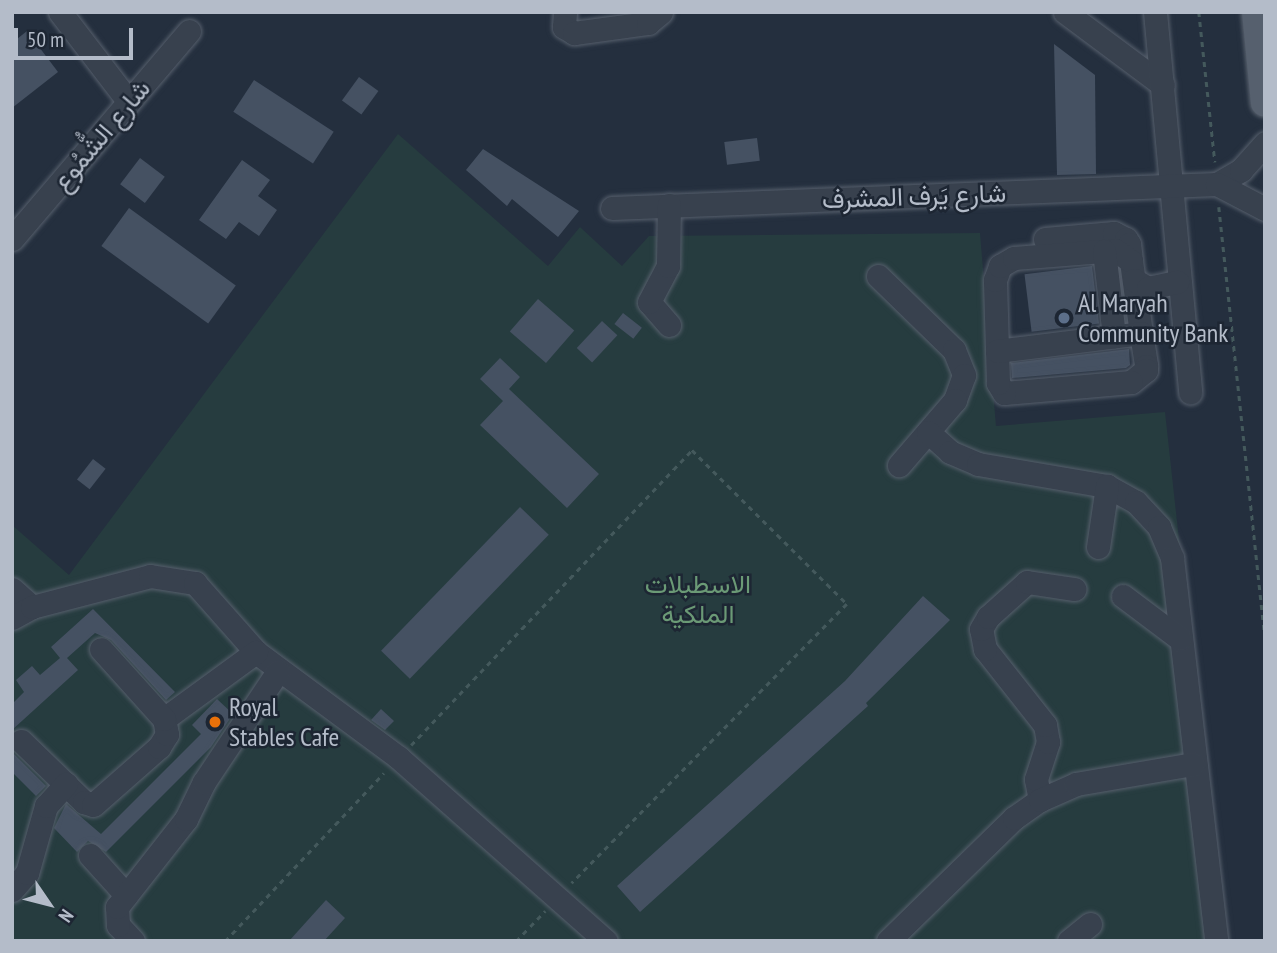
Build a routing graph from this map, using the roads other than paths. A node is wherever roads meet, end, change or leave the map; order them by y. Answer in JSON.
{"nodes":[{"id":1,"x":60,"y":12,"type":"edge"},
{"id":2,"x":565,"y":12,"type":"edge"},
{"id":3,"x":661,"y":12,"type":"edge"},
{"id":4,"x":1065,"y":12,"type":"edge"},
{"id":5,"x":1155,"y":12,"type":"edge"},
{"id":6,"x":1256,"y":12,"type":"edge"},
{"id":7,"x":189,"y":31,"type":"dead end"},
{"id":8,"x":1163,"y":85,"type":"junction"},
{"id":9,"x":129,"y":102,"type":"junction"},
{"id":10,"x":1265,"y":103,"type":"edge"},
{"id":11,"x":1265,"y":142,"type":"edge"},
{"id":12,"x":1217,"y":184,"type":"junction"},
{"id":13,"x":1172,"y":185,"type":"junction"},
{"id":14,"x":669,"y":205,"type":"junction"},
{"id":15,"x":612,"y":208,"type":"dead end"},
{"id":16,"x":1265,"y":209,"type":"edge"},
{"id":17,"x":12,"y":239,"type":"edge"},
{"id":18,"x":1045,"y":239,"type":"dead end"},
{"id":19,"x":1104,"y":251,"type":"junction"},
{"id":20,"x":1133,"y":270,"type":"junction"},
{"id":21,"x":878,"y":276,"type":"dead end"},
{"id":22,"x":1178,"y":288,"type":"junction"},
{"id":23,"x":1137,"y":307,"type":"junction"},
{"id":24,"x":669,"y":325,"type":"dead end"},
{"id":25,"x":1141,"y":333,"type":"junction"},
{"id":26,"x":1114,"y":336,"type":"junction"},
{"id":27,"x":997,"y":351,"type":"junction"},
{"id":28,"x":1190,"y":392,"type":"dead end"},
{"id":29,"x":928,"y":432,"type":"junction"},
{"id":30,"x":899,"y":465,"type":"dead end"},
{"id":31,"x":1107,"y":486,"type":"junction"},
{"id":32,"x":1098,"y":547,"type":"dead end"},
{"id":33,"x":12,"y":589,"type":"edge"},
{"id":34,"x":1074,"y":589,"type":"dead end"},
{"id":35,"x":1123,"y":596,"type":"dead end"},
{"id":36,"x":22,"y":612,"type":"edge"},
{"id":37,"x":1180,"y":639,"type":"junction"},
{"id":38,"x":101,"y":649,"type":"dead end"},
{"id":39,"x":256,"y":652,"type":"junction"},
{"id":40,"x":278,"y":671,"type":"junction"},
{"id":41,"x":164,"y":719,"type":"junction"},
{"id":42,"x":21,"y":741,"type":"dead end"},
{"id":43,"x":1193,"y":764,"type":"junction"},
{"id":44,"x":66,"y":784,"type":"junction"},
{"id":45,"x":1040,"y":800,"type":"junction"},
{"id":46,"x":90,"y":855,"type":"dead end"},
{"id":47,"x":12,"y":890,"type":"edge"},
{"id":48,"x":125,"y":895,"type":"junction"},
{"id":49,"x":1090,"y":924,"type":"dead end"},
{"id":50,"x":133,"y":941,"type":"edge"},
{"id":51,"x":606,"y":941,"type":"edge"},
{"id":52,"x":888,"y":941,"type":"edge"},
{"id":53,"x":1069,"y":941,"type":"edge"},
{"id":54,"x":1216,"y":941,"type":"edge"}],
"edges":[{"from":1,"to":9,"type":"street"},
{"from":2,"to":3,"type":"street"},
{"from":4,"to":8,"type":"street"},
{"from":5,"to":8,"type":"street"},
{"from":6,"to":10,"type":"main road"},
{"from":7,"to":9,"type":"street","name":"شارع الشُّمُوع"},
{"from":8,"to":13,"type":"street"},
{"from":9,"to":17,"type":"street","name":"شارع الشُّمُوع"},
{"from":11,"to":12,"type":"street"},
{"from":12,"to":13,"type":"street","name":"شارع يَرف المشرف"},
{"from":12,"to":16,"type":"street","name":"شارع يَرف المشرف"},
{"from":13,"to":14,"type":"street","name":"شارع يَرف المشرف"},
{"from":13,"to":22,"type":"street"},
{"from":14,"to":15,"type":"street","name":"شارع يَرف المشرف"},
{"from":14,"to":24,"type":"street"},
{"from":18,"to":20,"type":"street"},
{"from":19,"to":20,"type":"street"},
{"from":19,"to":26,"type":"street"},
{"from":19,"to":27,"type":"street"},
{"from":20,"to":22,"type":"street"},
{"from":20,"to":23,"type":"street"},
{"from":21,"to":29,"type":"street"},
{"from":22,"to":23,"type":"street"},
{"from":22,"to":28,"type":"street"},
{"from":23,"to":25,"type":"street"},
{"from":25,"to":26,"type":"street"},
{"from":25,"to":27,"type":"street"},
{"from":26,"to":27,"type":"street"},
{"from":29,"to":30,"type":"street"},
{"from":29,"to":31,"type":"street"},
{"from":31,"to":32,"type":"street"},
{"from":31,"to":37,"type":"street"},
{"from":33,"to":36,"type":"street"},
{"from":34,"to":45,"type":"street"},
{"from":35,"to":37,"type":"street"},
{"from":36,"to":39,"type":"street"},
{"from":37,"to":43,"type":"street"},
{"from":38,"to":41,"type":"street"},
{"from":39,"to":40,"type":"street"},
{"from":39,"to":41,"type":"street"},
{"from":40,"to":48,"type":"street"},
{"from":40,"to":51,"type":"street"},
{"from":41,"to":44,"type":"street"},
{"from":42,"to":44,"type":"street"},
{"from":43,"to":45,"type":"street"},
{"from":43,"to":54,"type":"street"},
{"from":44,"to":47,"type":"street"},
{"from":45,"to":52,"type":"street"},
{"from":46,"to":48,"type":"street"},
{"from":48,"to":50,"type":"street"},
{"from":49,"to":53,"type":"street"}]}
